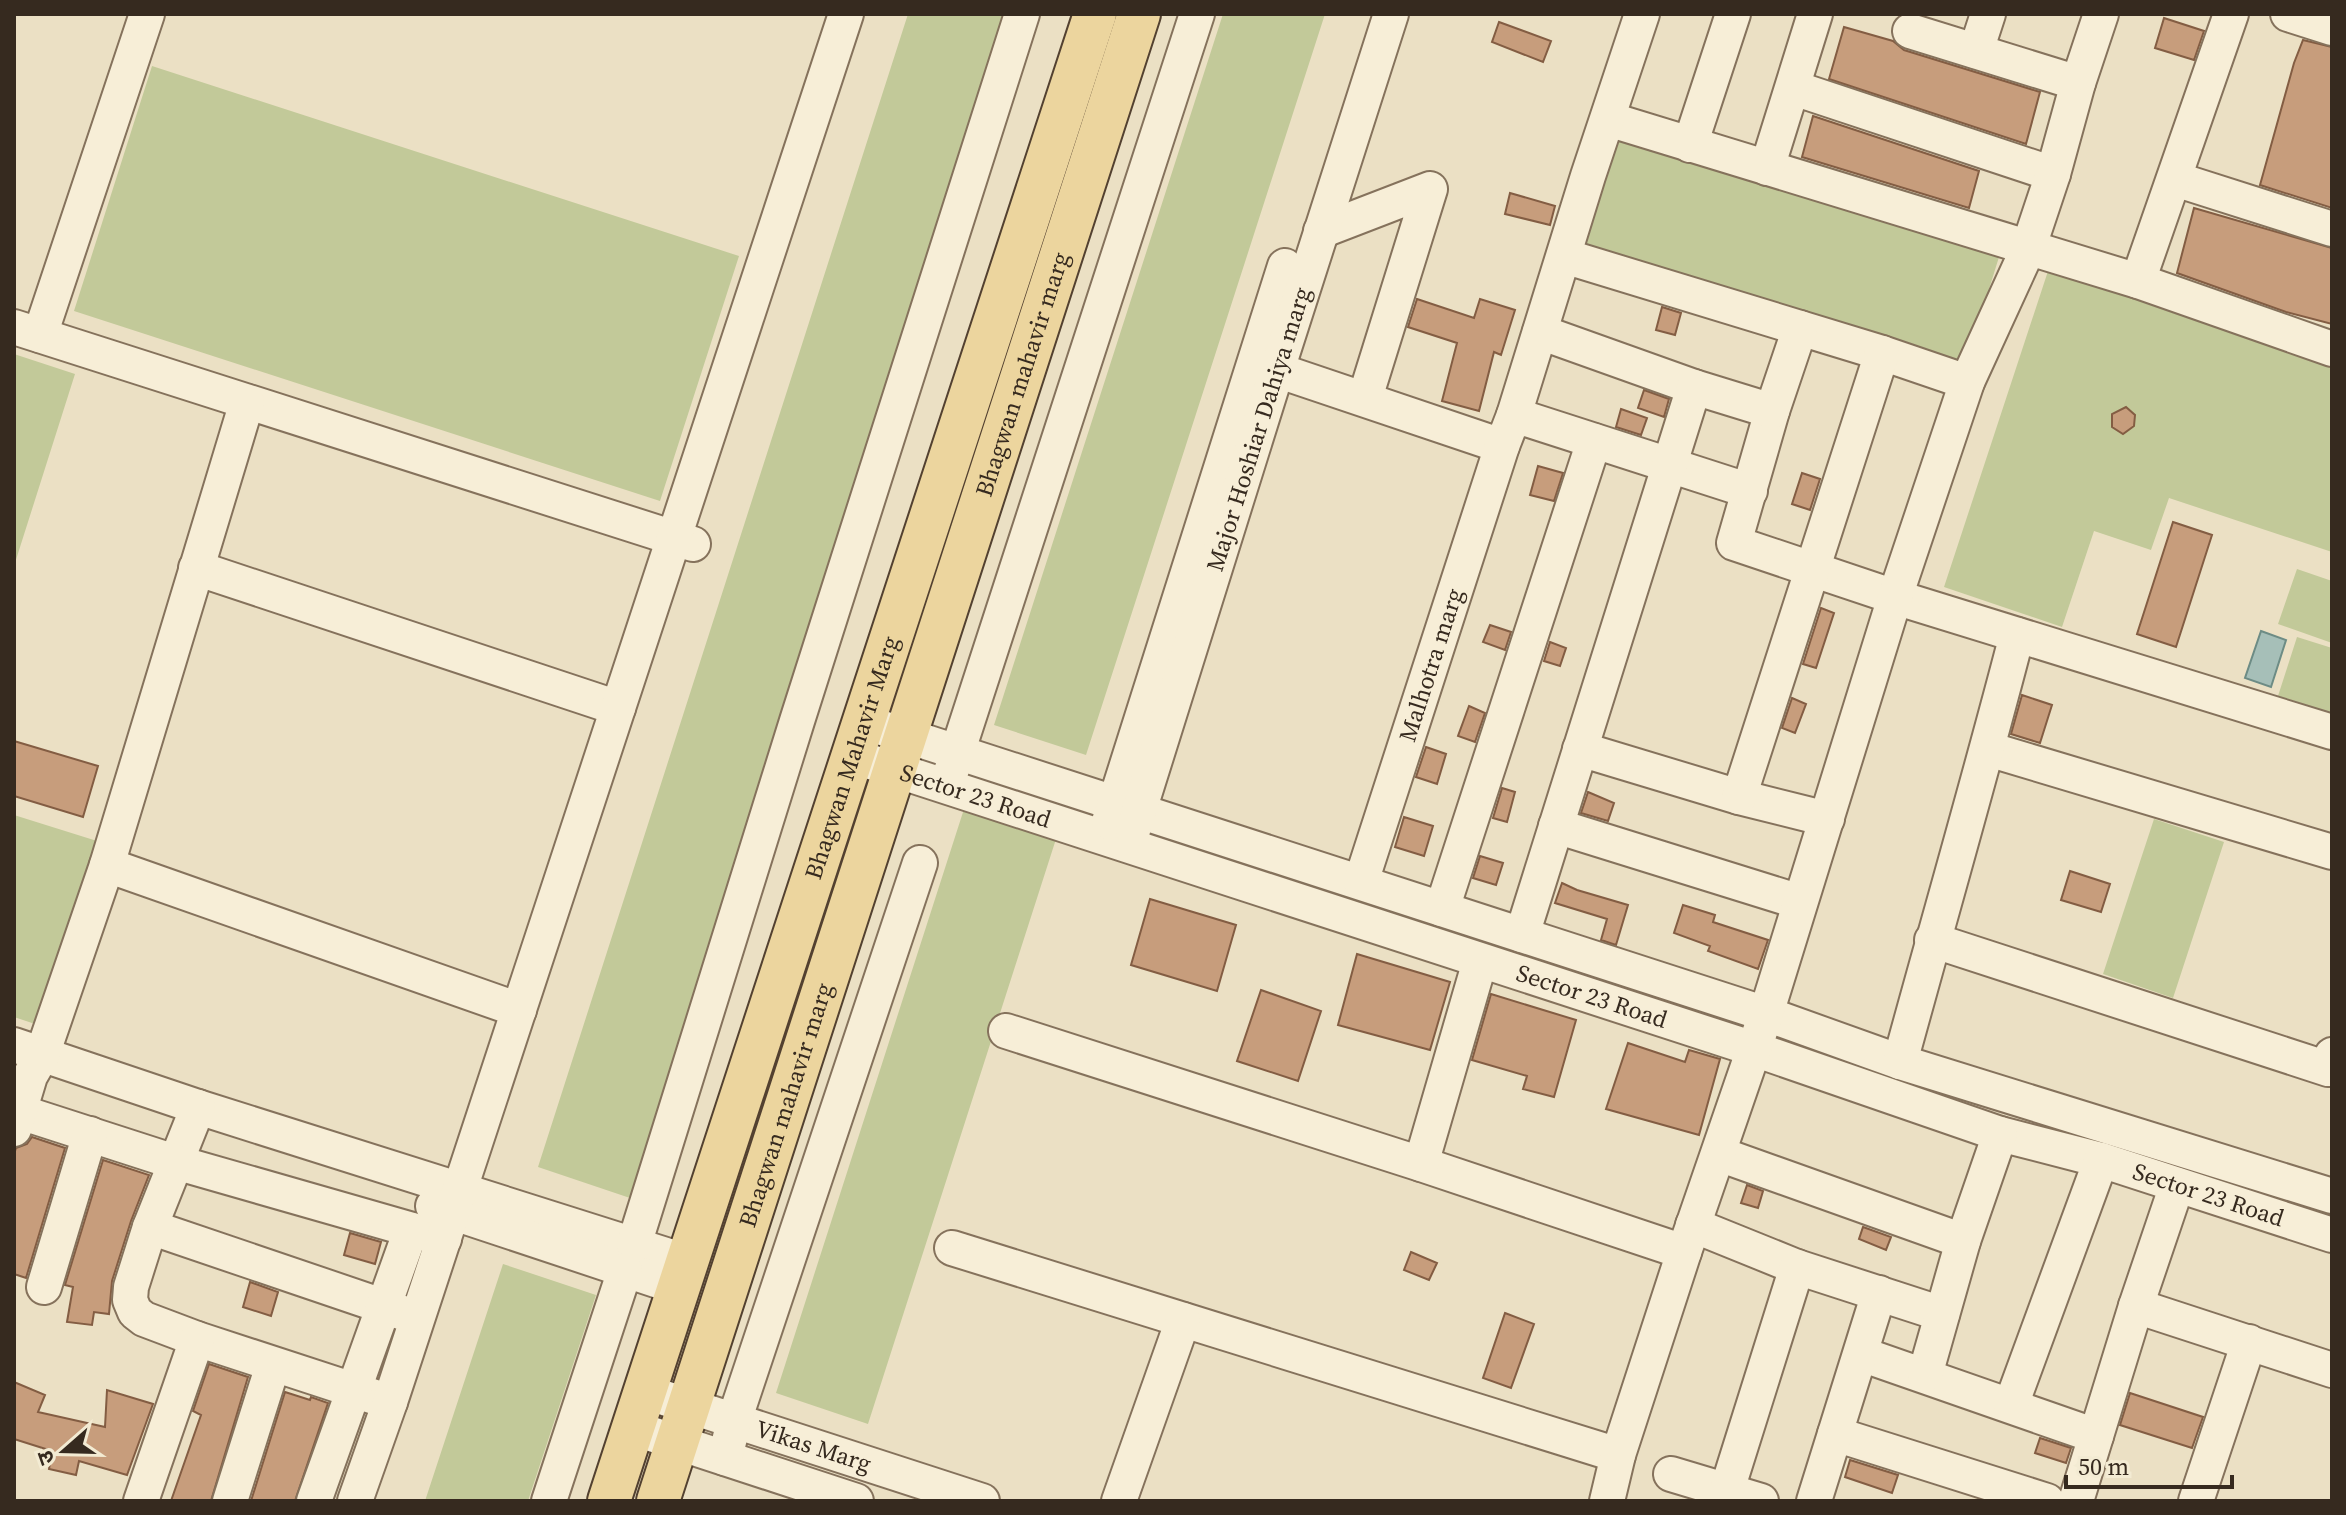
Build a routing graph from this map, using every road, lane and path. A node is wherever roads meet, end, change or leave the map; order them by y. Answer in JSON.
{"nodes":[{"id":1,"x":147,"y":14,"type":"edge"},
{"id":2,"x":846,"y":14,"type":"edge"},
{"id":3,"x":867,"y":14,"type":"edge"},
{"id":4,"x":1022,"y":14,"type":"edge"},
{"id":5,"x":1095,"y":14,"type":"edge"},
{"id":6,"x":1139,"y":14,"type":"edge"},
{"id":7,"x":1197,"y":14,"type":"edge"},
{"id":8,"x":1366,"y":14,"type":"edge"},
{"id":9,"x":1391,"y":14,"type":"edge"},
{"id":10,"x":1642,"y":14,"type":"edge"},
{"id":11,"x":1733,"y":14,"type":"edge"},
{"id":12,"x":1815,"y":14,"type":"edge"},
{"id":13,"x":1988,"y":14,"type":"edge"},
{"id":14,"x":2101,"y":14,"type":"edge"},
{"id":15,"x":2231,"y":14,"type":"edge"},
{"id":16,"x":2288,"y":14,"type":"edge"},
{"id":17,"x":2332,"y":28,"type":"edge"},
{"id":18,"x":1910,"y":31,"type":"dead end"},
{"id":19,"x":1976,"y":51,"type":"junction"},
{"id":20,"x":2078,"y":83,"type":"junction"},
{"id":21,"x":1794,"y":88,"type":"junction"},
{"id":22,"x":1608,"y":119,"type":"junction"},
{"id":23,"x":1690,"y":145,"type":"junction"},
{"id":24,"x":1767,"y":168,"type":"junction"},
{"id":25,"x":2053,"y":174,"type":"junction"},
{"id":26,"x":2175,"y":179,"type":"junction"},
{"id":27,"x":2332,"y":229,"type":"edge"},
{"id":28,"x":1321,"y":231,"type":"junction"},
{"id":29,"x":2028,"y":249,"type":"junction"},
{"id":30,"x":1564,"y":256,"type":"junction"},
{"id":31,"x":2138,"y":281,"type":"junction"},
{"id":32,"x":1800,"y":328,"type":"junction"},
{"id":33,"x":27,"y":331,"type":"edge"},
{"id":34,"x":1540,"y":332,"type":"junction"},
{"id":35,"x":2332,"y":349,"type":"edge"},
{"id":36,"x":1882,"y":353,"type":"junction"},
{"id":37,"x":1265,"y":366,"type":"junction"},
{"id":38,"x":1967,"y":382,"type":"junction"},
{"id":39,"x":1694,"y":387,"type":"junction"},
{"id":40,"x":1365,"y":398,"type":"junction"},
{"id":41,"x":247,"y":402,"type":"junction"},
{"id":42,"x":1772,"y":411,"type":"junction"},
{"id":43,"x":1508,"y":431,"type":"junction"},
{"id":44,"x":1594,"y":441,"type":"junction"},
{"id":45,"x":1669,"y":465,"type":"junction"},
{"id":46,"x":1750,"y":491,"type":"junction"},
{"id":47,"x":684,"y":541,"type":"junction"},
{"id":48,"x":196,"y":568,"type":"junction"},
{"id":49,"x":1813,"y":568,"type":"junction"},
{"id":50,"x":1895,"y":597,"type":"junction"},
{"id":51,"x":2017,"y":635,"type":"junction"},
{"id":52,"x":618,"y":708,"type":"junction"},
{"id":53,"x":2332,"y":732,"type":"edge"},
{"id":54,"x":858,"y":739,"type":"junction"},
{"id":55,"x":1580,"y":749,"type":"junction"},
{"id":56,"x":1988,"y":749,"type":"junction"},
{"id":57,"x":958,"y":752,"type":"junction"},
{"id":58,"x":900,"y":753,"type":"junction"},
{"id":59,"x":947,"y":787,"type":"junction"},
{"id":60,"x":1739,"y":797,"type":"junction"},
{"id":61,"x":1127,"y":807,"type":"junction"},
{"id":62,"x":1827,"y":819,"type":"junction"},
{"id":63,"x":1556,"y":826,"type":"junction"},
{"id":64,"x":1116,"y":842,"type":"junction"},
{"id":65,"x":2332,"y":852,"type":"edge"},
{"id":66,"x":920,"y":863,"type":"dead end"},
{"id":67,"x":107,"y":865,"type":"junction"},
{"id":68,"x":1361,"y":882,"type":"junction"},
{"id":69,"x":1800,"y":902,"type":"junction"},
{"id":70,"x":1442,"y":909,"type":"junction"},
{"id":71,"x":1522,"y":935,"type":"junction"},
{"id":72,"x":1932,"y":940,"type":"junction"},
{"id":73,"x":1480,"y":961,"type":"junction"},
{"id":74,"x":519,"y":1010,"type":"junction"},
{"id":75,"x":1766,"y":1014,"type":"junction"},
{"id":76,"x":1006,"y":1031,"type":"dead end"},
{"id":77,"x":1754,"y":1049,"type":"junction"},
{"id":78,"x":2332,"y":1055,"type":"edge"},
{"id":79,"x":25,"y":1062,"type":"edge"},
{"id":80,"x":1900,"y":1062,"type":"junction"},
{"id":81,"x":195,"y":1117,"type":"junction"},
{"id":82,"x":17,"y":1120,"type":"edge"},
{"id":83,"x":90,"y":1134,"type":"junction"},
{"id":84,"x":2000,"y":1134,"type":"junction"},
{"id":85,"x":1719,"y":1154,"type":"junction"},
{"id":86,"x":2101,"y":1160,"type":"junction"},
{"id":87,"x":175,"y":1162,"type":"junction"},
{"id":88,"x":1421,"y":1164,"type":"junction"},
{"id":89,"x":2177,"y":1185,"type":"junction"},
{"id":90,"x":2332,"y":1196,"type":"edge"},
{"id":91,"x":462,"y":1212,"type":"junction"},
{"id":92,"x":150,"y":1227,"type":"junction"},
{"id":93,"x":411,"y":1230,"type":"junction"},
{"id":94,"x":2332,"y":1235,"type":"edge"},
{"id":95,"x":1689,"y":1239,"type":"junction"},
{"id":96,"x":1963,"y":1241,"type":"junction"},
{"id":97,"x":952,"y":1248,"type":"dead end"},
{"id":98,"x":629,"y":1257,"type":"junction"},
{"id":99,"x":1797,"y":1267,"type":"junction"},
{"id":100,"x":684,"y":1275,"type":"junction"},
{"id":101,"x":44,"y":1287,"type":"dead end"},
{"id":102,"x":1879,"y":1293,"type":"junction"},
{"id":103,"x":2136,"y":1306,"type":"junction"},
{"id":104,"x":384,"y":1307,"type":"junction"},
{"id":105,"x":1942,"y":1314,"type":"junction"},
{"id":106,"x":418,"y":1317,"type":"junction"},
{"id":107,"x":1183,"y":1320,"type":"junction"},
{"id":108,"x":197,"y":1339,"type":"junction"},
{"id":109,"x":2249,"y":1342,"type":"junction"},
{"id":110,"x":1861,"y":1354,"type":"junction"},
{"id":111,"x":273,"y":1365,"type":"junction"},
{"id":112,"x":2332,"y":1370,"type":"edge"},
{"id":113,"x":1925,"y":1375,"type":"junction"},
{"id":114,"x":354,"y":1390,"type":"junction"},
{"id":115,"x":390,"y":1402,"type":"junction"},
{"id":116,"x":2011,"y":1405,"type":"junction"},
{"id":117,"x":640,"y":1410,"type":"junction"},
{"id":118,"x":734,"y":1421,"type":"junction"},
{"id":119,"x":683,"y":1424,"type":"junction"},
{"id":120,"x":1835,"y":1434,"type":"junction"},
{"id":121,"x":2096,"y":1436,"type":"junction"},
{"id":122,"x":1618,"y":1455,"type":"junction"},
{"id":123,"x":725,"y":1458,"type":"junction"},
{"id":124,"x":1671,"y":1474,"type":"dead end"},
{"id":125,"x":1727,"y":1490,"type":"junction"},
{"id":126,"x":141,"y":1501,"type":"edge"},
{"id":127,"x":230,"y":1501,"type":"edge"},
{"id":128,"x":314,"y":1501,"type":"edge"},
{"id":129,"x":355,"y":1501,"type":"edge"},
{"id":130,"x":380,"y":1501,"type":"edge"},
{"id":131,"x":549,"y":1501,"type":"edge"},
{"id":132,"x":609,"y":1501,"type":"edge"},
{"id":133,"x":658,"y":1501,"type":"edge"},
{"id":134,"x":856,"y":1501,"type":"edge"},
{"id":135,"x":982,"y":1501,"type":"edge"},
{"id":136,"x":1119,"y":1501,"type":"edge"},
{"id":137,"x":1607,"y":1501,"type":"edge"},
{"id":138,"x":1761,"y":1501,"type":"edge"},
{"id":139,"x":1814,"y":1501,"type":"edge"},
{"id":140,"x":2047,"y":1501,"type":"edge"},
{"id":141,"x":2076,"y":1501,"type":"edge"},
{"id":142,"x":2196,"y":1501,"type":"edge"}],
"edges":[{"from":1,"to":33,"type":"street"},
{"from":2,"to":47,"type":"street"},
{"from":3,"to":47,"type":"street"},
{"from":4,"to":98,"type":"street"},
{"from":5,"to":54,"type":"main road","name":"Bhagwan Mahavir Marg"},
{"from":6,"to":58,"type":"main road","name":"Bhagwan mahavir marg"},
{"from":7,"to":57,"type":"street"},
{"from":8,"to":37,"type":"street","name":"Major Hoshiar Dahiya marg"},
{"from":9,"to":28,"type":"street","name":"Major Hoshiar Dahiya marg"},
{"from":10,"to":22,"type":"street","name":"Malhotra marg"},
{"from":11,"to":23,"type":"street"},
{"from":12,"to":21,"type":"street"},
{"from":13,"to":19,"type":"street"},
{"from":14,"to":20,"type":"street"},
{"from":15,"to":26,"type":"street"},
{"from":16,"to":17,"type":"street"},
{"from":18,"to":19,"type":"street"},
{"from":19,"to":20,"type":"street"},
{"from":20,"to":25,"type":"street"},
{"from":21,"to":24,"type":"street"},
{"from":21,"to":25,"type":"street"},
{"from":22,"to":23,"type":"street"},
{"from":22,"to":30,"type":"street","name":"Malhotra marg"},
{"from":23,"to":24,"type":"street"},
{"from":24,"to":29,"type":"street"},
{"from":25,"to":29,"type":"street"},
{"from":26,"to":27,"type":"street"},
{"from":26,"to":31,"type":"street"},
{"from":28,"to":37,"type":"street","name":"Major Hoshiar Dahiya marg"},
{"from":28,"to":40,"type":"street"},
{"from":29,"to":31,"type":"street"},
{"from":29,"to":38,"type":"street"},
{"from":30,"to":32,"type":"street"},
{"from":30,"to":34,"type":"street","name":"Malhotra marg"},
{"from":31,"to":35,"type":"street"},
{"from":32,"to":36,"type":"street"},
{"from":32,"to":42,"type":"street"},
{"from":33,"to":41,"type":"street"},
{"from":34,"to":39,"type":"street"},
{"from":34,"to":43,"type":"street","name":"Malhotra marg"},
{"from":36,"to":38,"type":"street"},
{"from":36,"to":49,"type":"street"},
{"from":37,"to":40,"type":"street"},
{"from":37,"to":61,"type":"street","name":"Major Hoshiar Dahiya marg"},
{"from":38,"to":50,"type":"street"},
{"from":39,"to":42,"type":"street"},
{"from":39,"to":45,"type":"street"},
{"from":40,"to":43,"type":"street"},
{"from":41,"to":47,"type":"street"},
{"from":41,"to":48,"type":"street"},
{"from":42,"to":46,"type":"street"},
{"from":43,"to":44,"type":"street"},
{"from":43,"to":68,"type":"street","name":"Malhotra marg"},
{"from":44,"to":45,"type":"street"},
{"from":44,"to":70,"type":"street"},
{"from":45,"to":46,"type":"street"},
{"from":45,"to":55,"type":"street"},
{"from":46,"to":49,"type":"street"},
{"from":47,"to":52,"type":"street"},
{"from":47,"to":91,"type":"street"},
{"from":48,"to":52,"type":"street"},
{"from":48,"to":67,"type":"street"},
{"from":49,"to":50,"type":"street"},
{"from":49,"to":60,"type":"street"},
{"from":50,"to":51,"type":"street"},
{"from":50,"to":62,"type":"street"},
{"from":51,"to":53,"type":"street"},
{"from":51,"to":56,"type":"street"},
{"from":52,"to":74,"type":"street"},
{"from":54,"to":58,"type":"street","name":"Sector 23 Road"},
{"from":54,"to":100,"type":"main road","name":"Bhagwan Mahavir Marg"},
{"from":55,"to":60,"type":"street"},
{"from":55,"to":63,"type":"street"},
{"from":56,"to":65,"type":"street"},
{"from":56,"to":72,"type":"street"},
{"from":57,"to":58,"type":"street","name":"Sector 23 Road"},
{"from":57,"to":59,"type":"street"},
{"from":57,"to":61,"type":"street","name":"Sector 23 Road"},
{"from":58,"to":59,"type":"street","name":"Sector 23 Road"},
{"from":58,"to":119,"type":"main road","name":"Bhagwan mahavir marg"},
{"from":59,"to":64,"type":"street","name":"Sector 23 Road"},
{"from":60,"to":62,"type":"street"},
{"from":61,"to":64,"type":"street","name":"Major Hoshiar Dahiya marg"},
{"from":61,"to":68,"type":"street","name":"Sector 23 Road"},
{"from":62,"to":69,"type":"street"},
{"from":63,"to":69,"type":"street"},
{"from":63,"to":71,"type":"street"},
{"from":64,"to":73,"type":"street","name":"Sector 23 Road"},
{"from":66,"to":118,"type":"street"},
{"from":67,"to":74,"type":"street"},
{"from":67,"to":79,"type":"street"},
{"from":68,"to":70,"type":"street","name":"Sector 23 Road"},
{"from":69,"to":75,"type":"street"},
{"from":70,"to":71,"type":"street","name":"Sector 23 Road"},
{"from":71,"to":75,"type":"street","name":"Sector 23 Road"},
{"from":72,"to":78,"type":"street"},
{"from":72,"to":80,"type":"street"},
{"from":73,"to":77,"type":"street","name":"Sector 23 Road"},
{"from":73,"to":88,"type":"street"},
{"from":74,"to":91,"type":"street"},
{"from":75,"to":77,"type":"street"},
{"from":75,"to":80,"type":"street","name":"Sector 23 Road"},
{"from":76,"to":88,"type":"street"},
{"from":77,"to":84,"type":"street","name":"Sector 23 Road"},
{"from":77,"to":85,"type":"street"},
{"from":79,"to":81,"type":"street"},
{"from":79,"to":82,"type":"street"},
{"from":80,"to":90,"type":"street","name":"Sector 23 Road"},
{"from":81,"to":87,"type":"street"},
{"from":81,"to":91,"type":"street"},
{"from":82,"to":83,"type":"street"},
{"from":83,"to":87,"type":"street"},
{"from":83,"to":101,"type":"street"},
{"from":84,"to":86,"type":"street","name":"Sector 23 Road"},
{"from":84,"to":96,"type":"street"},
{"from":85,"to":95,"type":"street"},
{"from":85,"to":96,"type":"street"},
{"from":86,"to":89,"type":"street","name":"Sector 23 Road"},
{"from":86,"to":116,"type":"street"},
{"from":87,"to":92,"type":"street"},
{"from":87,"to":93,"type":"street"},
{"from":88,"to":95,"type":"street"},
{"from":89,"to":94,"type":"street","name":"Sector 23 Road"},
{"from":89,"to":103,"type":"street"},
{"from":91,"to":93,"type":"street"},
{"from":91,"to":98,"type":"street"},
{"from":91,"to":106,"type":"street"},
{"from":91,"to":130,"type":"street"},
{"from":92,"to":104,"type":"street"},
{"from":92,"to":108,"type":"street"},
{"from":93,"to":104,"type":"street"},
{"from":95,"to":99,"type":"street"},
{"from":95,"to":122,"type":"street"},
{"from":96,"to":105,"type":"street"},
{"from":97,"to":107,"type":"street"},
{"from":98,"to":100,"type":"street"},
{"from":98,"to":131,"type":"street"},
{"from":99,"to":102,"type":"street"},
{"from":99,"to":125,"type":"street"},
{"from":100,"to":117,"type":"main road","name":"Bhagwan Mahavir Marg"},
{"from":102,"to":105,"type":"street"},
{"from":102,"to":110,"type":"street"},
{"from":103,"to":109,"type":"street"},
{"from":103,"to":121,"type":"street"},
{"from":104,"to":106,"type":"street"},
{"from":104,"to":114,"type":"street"},
{"from":105,"to":113,"type":"street"},
{"from":106,"to":115,"type":"street"},
{"from":107,"to":122,"type":"street"},
{"from":107,"to":136,"type":"street"},
{"from":108,"to":111,"type":"street"},
{"from":108,"to":126,"type":"street"},
{"from":109,"to":112,"type":"street"},
{"from":109,"to":142,"type":"street"},
{"from":110,"to":113,"type":"street"},
{"from":110,"to":120,"type":"street"},
{"from":111,"to":114,"type":"street"},
{"from":111,"to":127,"type":"street"},
{"from":113,"to":116,"type":"street"},
{"from":114,"to":115,"type":"street"},
{"from":114,"to":128,"type":"street"},
{"from":115,"to":129,"type":"street"},
{"from":116,"to":121,"type":"street"},
{"from":117,"to":119,"type":"street","name":"Vikas Marg"},
{"from":117,"to":132,"type":"main road","name":"Bhagwan Mahavir Marg"},
{"from":118,"to":119,"type":"street","name":"Vikas Marg"},
{"from":118,"to":123,"type":"street"},
{"from":118,"to":135,"type":"street","name":"Vikas Marg"},
{"from":119,"to":123,"type":"street","name":"Vikas Marg"},
{"from":119,"to":133,"type":"main road"},
{"from":120,"to":139,"type":"street"},
{"from":120,"to":140,"type":"street"},
{"from":121,"to":141,"type":"street"},
{"from":122,"to":137,"type":"street"},
{"from":123,"to":134,"type":"street","name":"Vikas Marg"},
{"from":124,"to":125,"type":"street"},
{"from":125,"to":138,"type":"street"}]}
